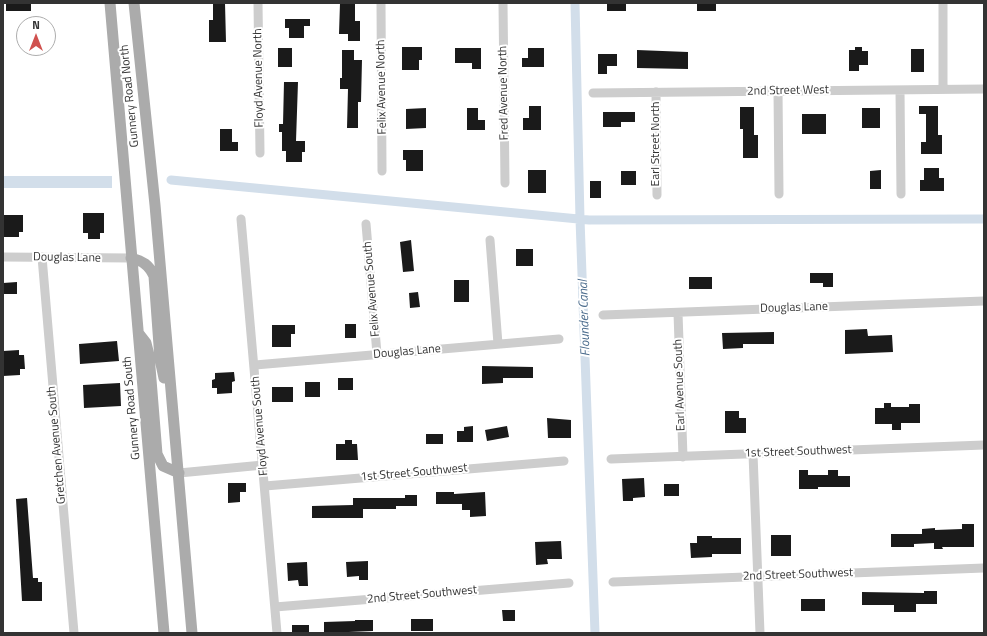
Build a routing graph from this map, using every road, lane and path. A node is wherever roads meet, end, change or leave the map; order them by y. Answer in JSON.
{"nodes":[{"id":1,"x":110,"y":3,"type":"edge"},
{"id":2,"x":127,"y":3,"type":"edge"},
{"id":3,"x":134,"y":3,"type":"edge"},
{"id":4,"x":258,"y":3,"type":"edge"},
{"id":5,"x":381,"y":3,"type":"edge"},
{"id":6,"x":503,"y":3,"type":"edge"},
{"id":7,"x":943,"y":3,"type":"edge"},
{"id":8,"x":943,"y":89,"type":"junction"},
{"id":9,"x":984,"y":89,"type":"edge"},
{"id":10,"x":900,"y":90,"type":"junction"},
{"id":11,"x":778,"y":91,"type":"junction"},
{"id":12,"x":656,"y":92,"type":"junction"},
{"id":13,"x":593,"y":93,"type":"dead end"},
{"id":14,"x":145,"y":110,"type":"junction"},
{"id":15,"x":260,"y":153,"type":"dead end"},
{"id":16,"x":382,"y":171,"type":"dead end"},
{"id":17,"x":125,"y":182,"type":"joint"},
{"id":18,"x":505,"y":183,"type":"dead end"},
{"id":19,"x":779,"y":194,"type":"dead end"},
{"id":20,"x":901,"y":194,"type":"dead end"},
{"id":21,"x":657,"y":195,"type":"dead end"},
{"id":22,"x":241,"y":219,"type":"dead end"},
{"id":23,"x":366,"y":224,"type":"dead end"},
{"id":24,"x":490,"y":240,"type":"dead end"},
{"id":25,"x":3,"y":257,"type":"edge"},
{"id":26,"x":42,"y":257,"type":"junction"},
{"id":27,"x":131,"y":258,"type":"junction"},
{"id":28,"x":984,"y":301,"type":"edge"},
{"id":29,"x":678,"y":312,"type":"junction"},
{"id":30,"x":603,"y":315,"type":"dead end"},
{"id":31,"x":138,"y":332,"type":"junction"},
{"id":32,"x":558,"y":339,"type":"dead end"},
{"id":33,"x":498,"y":344,"type":"junction"},
{"id":34,"x":377,"y":354,"type":"junction"},
{"id":35,"x":255,"y":365,"type":"junction"},
{"id":36,"x":172,"y":392,"type":"junction"},
{"id":37,"x":984,"y":445,"type":"edge"},
{"id":38,"x":753,"y":454,"type":"junction"},
{"id":39,"x":683,"y":457,"type":"junction"},
{"id":40,"x":611,"y":459,"type":"dead end"},
{"id":41,"x":564,"y":461,"type":"dead end"},
{"id":42,"x":263,"y":465,"type":"junction"},
{"id":43,"x":179,"y":473,"type":"junction"},
{"id":44,"x":265,"y":486,"type":"junction"},
{"id":45,"x":187,"y":563,"type":"junction"},
{"id":46,"x":984,"y":568,"type":"edge"},
{"id":47,"x":758,"y":576,"type":"junction"},
{"id":48,"x":613,"y":582,"type":"dead end"},
{"id":49,"x":569,"y":583,"type":"dead end"},
{"id":50,"x":275,"y":607,"type":"junction"},
{"id":51,"x":74,"y":633,"type":"edge"},
{"id":52,"x":164,"y":633,"type":"edge"},
{"id":53,"x":186,"y":633,"type":"edge"},
{"id":54,"x":192,"y":633,"type":"edge"},
{"id":55,"x":277,"y":633,"type":"edge"},
{"id":56,"x":760,"y":633,"type":"edge"}],
"edges":[{"from":1,"to":17,"type":"main road","name":"Gunnery Road North"},
{"from":2,"to":14,"type":"main road"},
{"from":3,"to":14,"type":"main road","name":"Gunnery Road North"},
{"from":4,"to":15,"type":"street","name":"Floyd Avenue North"},
{"from":5,"to":16,"type":"street","name":"Felix Avenue North"},
{"from":6,"to":18,"type":"street","name":"Fred Avenue North"},
{"from":7,"to":8,"type":"street"},
{"from":8,"to":9,"type":"street","name":"2nd Street West"},
{"from":8,"to":10,"type":"street","name":"2nd Street West"},
{"from":10,"to":11,"type":"street","name":"2nd Street West"},
{"from":10,"to":20,"type":"street"},
{"from":11,"to":12,"type":"street","name":"2nd Street West"},
{"from":11,"to":19,"type":"street"},
{"from":12,"to":13,"type":"street","name":"2nd Street West"},
{"from":12,"to":21,"type":"street","name":"Earl Street North"},
{"from":14,"to":36,"type":"main road","name":"Gunnery Road North"},
{"from":17,"to":27,"type":"main road","name":"Gunnery Road South"},
{"from":22,"to":35,"type":"street","name":"Floyd Avenue South"},
{"from":23,"to":34,"type":"street","name":"Felix Avenue South"},
{"from":24,"to":33,"type":"street"},
{"from":25,"to":26,"type":"street","name":"Douglas Lane"},
{"from":26,"to":27,"type":"street","name":"Douglas Lane"},
{"from":26,"to":51,"type":"street","name":"Gretchen Avenue South"},
{"from":27,"to":31,"type":"main road","name":"Gunnery Road South"},
{"from":27,"to":36,"type":"main road"},
{"from":28,"to":29,"type":"street","name":"Douglas Lane"},
{"from":29,"to":30,"type":"street","name":"Douglas Lane"},
{"from":29,"to":39,"type":"street","name":"Earl Avenue South"},
{"from":31,"to":43,"type":"main road"},
{"from":31,"to":52,"type":"main road","name":"Gunnery Road South"},
{"from":32,"to":33,"type":"street","name":"Douglas Lane"},
{"from":33,"to":34,"type":"street","name":"Douglas Lane"},
{"from":34,"to":35,"type":"street","name":"Douglas Lane"},
{"from":35,"to":42,"type":"street","name":"Floyd Avenue South"},
{"from":36,"to":43,"type":"main road"},
{"from":37,"to":38,"type":"street","name":"1st Street Southwest"},
{"from":38,"to":39,"type":"street","name":"1st Street Southwest"},
{"from":38,"to":47,"type":"street"},
{"from":39,"to":40,"type":"street","name":"1st Street Southwest"},
{"from":41,"to":44,"type":"street","name":"1st Street Southwest"},
{"from":42,"to":43,"type":"street"},
{"from":42,"to":44,"type":"street","name":"Floyd Avenue South"},
{"from":43,"to":45,"type":"main road"},
{"from":44,"to":50,"type":"street","name":"Floyd Avenue South"},
{"from":45,"to":53,"type":"main road"},
{"from":45,"to":54,"type":"main road"},
{"from":46,"to":47,"type":"street","name":"2nd Street Southwest"},
{"from":47,"to":48,"type":"street","name":"2nd Street Southwest"},
{"from":47,"to":56,"type":"street"},
{"from":49,"to":50,"type":"street","name":"2nd Street Southwest"},
{"from":50,"to":55,"type":"street","name":"Floyd Avenue South"}]}
